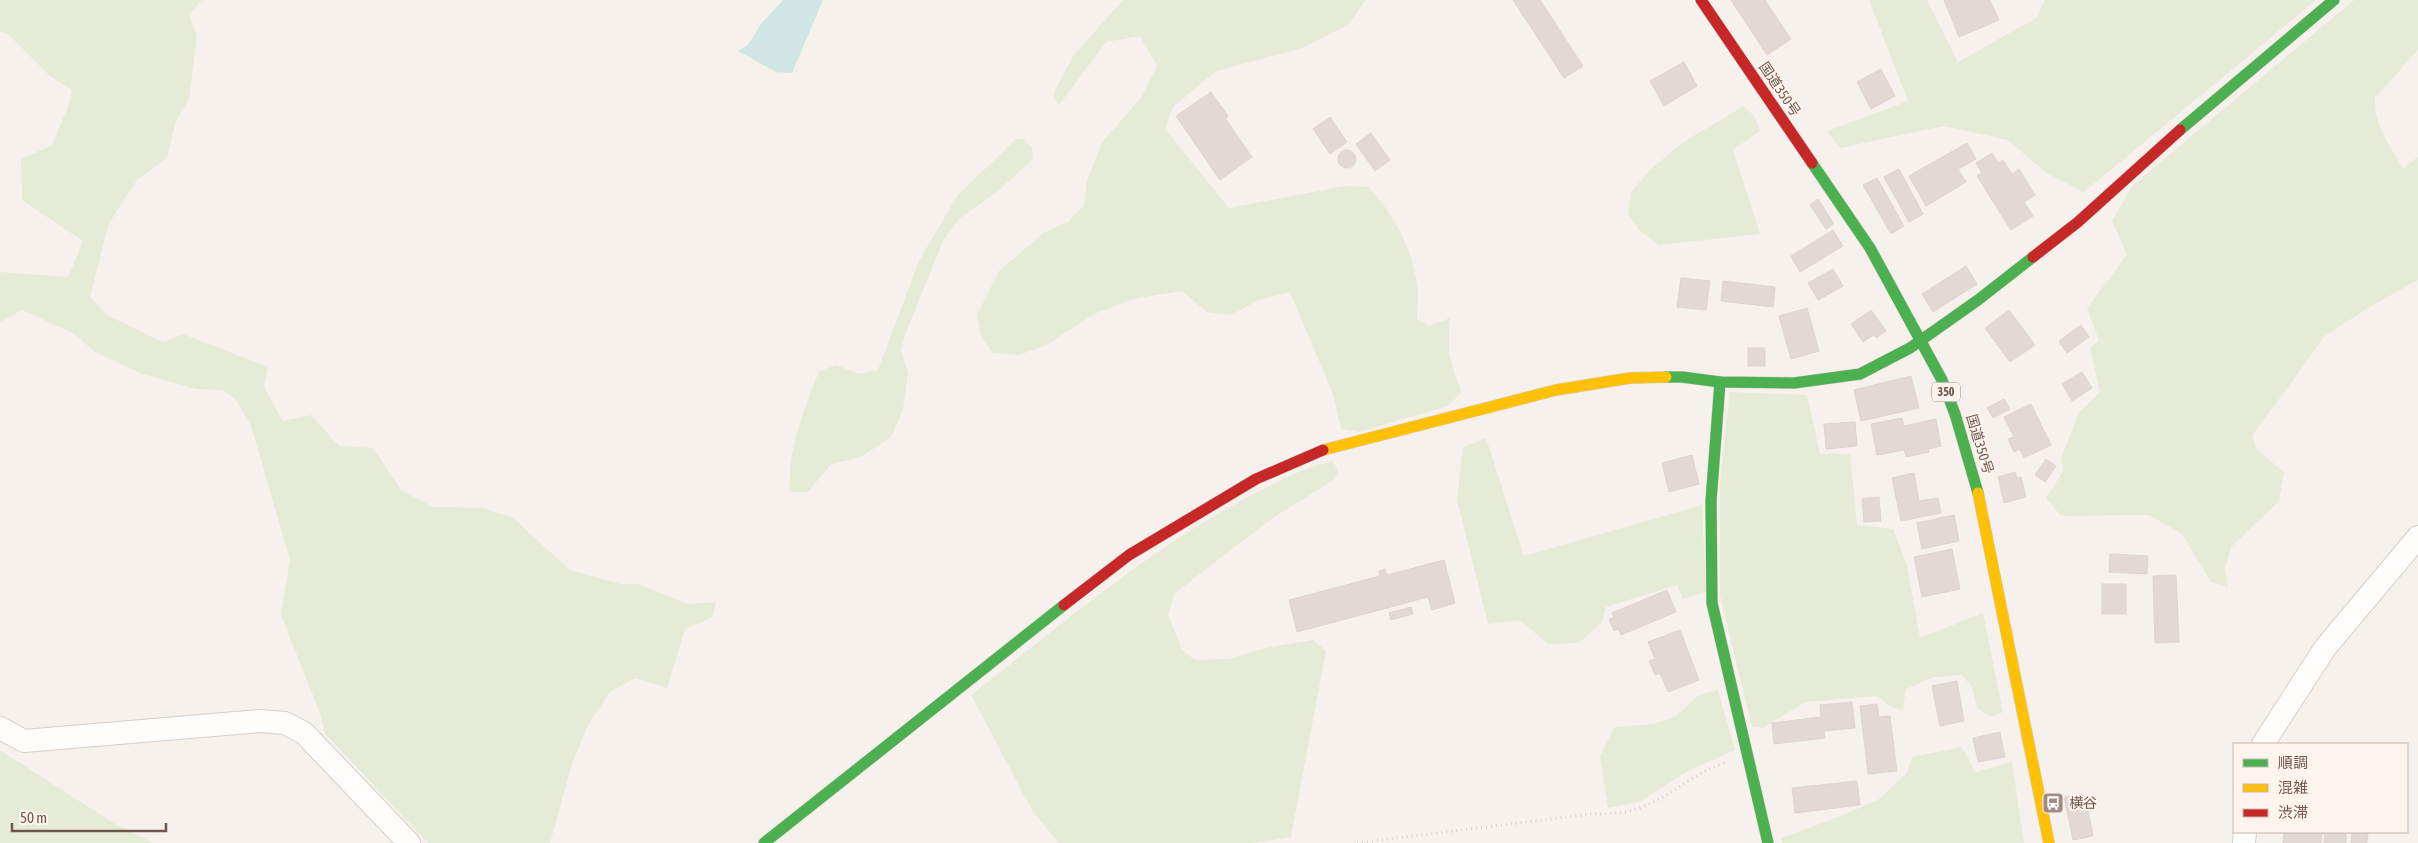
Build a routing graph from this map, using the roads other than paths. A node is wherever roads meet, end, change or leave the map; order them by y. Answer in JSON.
{"nodes":[{"id":1,"x":1701,"y":0,"type":"edge"},
{"id":2,"x":2334,"y":0,"type":"edge"},
{"id":3,"x":1922,"y":342,"type":"junction"},
{"id":4,"x":1720,"y":382,"type":"junction"},
{"id":5,"x":2418,"y":538,"type":"edge"},
{"id":6,"x":0,"y":728,"type":"edge"},
{"id":7,"x":2264,"y":743,"type":"edge"},
{"id":8,"x":409,"y":843,"type":"edge"},
{"id":9,"x":764,"y":843,"type":"edge"},
{"id":10,"x":1768,"y":843,"type":"edge"},
{"id":11,"x":2048,"y":843,"type":"edge"}],
"edges":[{"from":1,"to":3,"type":"main road","name":"国道350号","number":"350"},
{"from":2,"to":3,"type":"main road"},
{"from":3,"to":4,"type":"main road"},
{"from":3,"to":11,"type":"main road","name":"国道350号","number":"350"},
{"from":4,"to":9,"type":"main road"},
{"from":4,"to":10,"type":"main road"},
{"from":5,"to":7,"type":"street"},
{"from":6,"to":8,"type":"street"}]}
